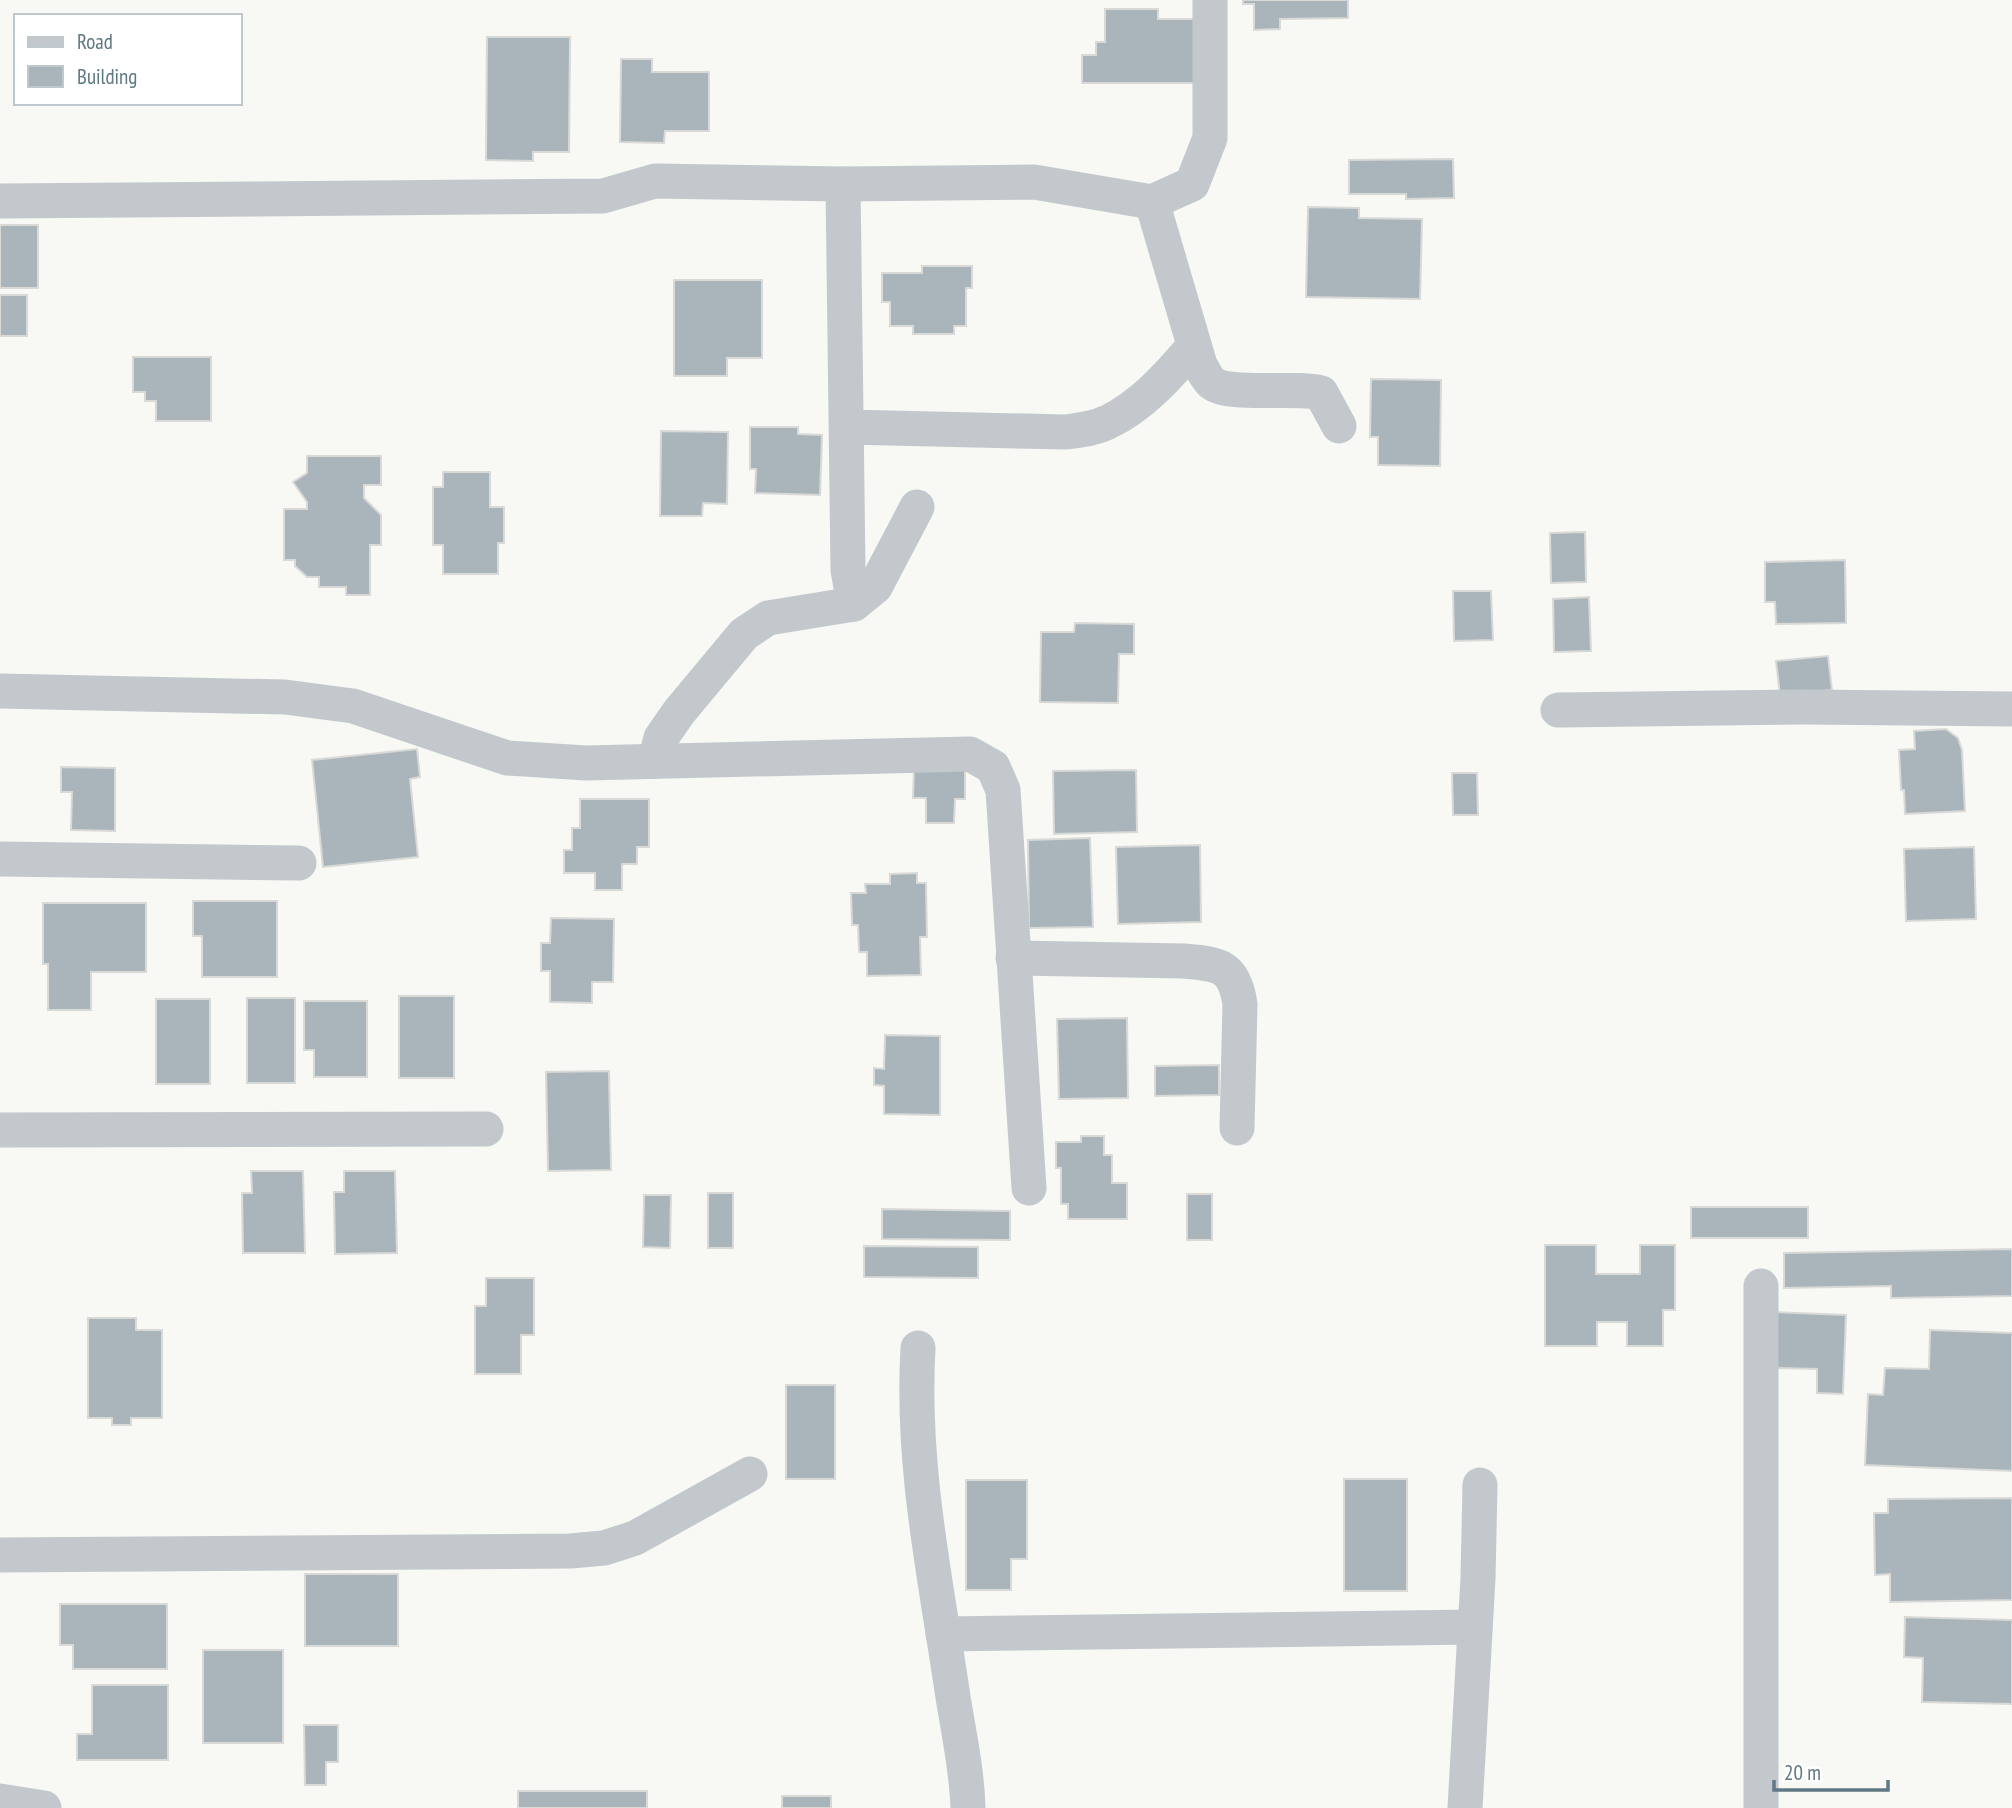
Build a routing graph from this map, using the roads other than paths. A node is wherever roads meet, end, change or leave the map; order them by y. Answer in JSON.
{"nodes":[{"id":1,"x":1210,"y":0,"type":"edge"},
{"id":2,"x":843,"y":184,"type":"junction"},
{"id":3,"x":0,"y":201,"type":"edge"},
{"id":4,"x":1152,"y":202,"type":"junction"},
{"id":5,"x":1194,"y":346,"type":"junction"},
{"id":6,"x":1339,"y":426,"type":"dead end"},
{"id":7,"x":847,"y":427,"type":"junction"},
{"id":8,"x":917,"y":507,"type":"dead end"},
{"id":9,"x":854,"y":604,"type":"junction"},
{"id":10,"x":0,"y":691,"type":"edge"},
{"id":11,"x":2012,"y":709,"type":"edge"},
{"id":12,"x":1558,"y":710,"type":"dead end"},
{"id":13,"x":655,"y":761,"type":"junction"},
{"id":14,"x":0,"y":859,"type":"edge"},
{"id":15,"x":299,"y":863,"type":"dead end"},
{"id":16,"x":1013,"y":958,"type":"junction"},
{"id":17,"x":1237,"y":1128,"type":"dead end"},
{"id":18,"x":0,"y":1129,"type":"edge"},
{"id":19,"x":486,"y":1129,"type":"dead end"},
{"id":20,"x":1029,"y":1188,"type":"dead end"},
{"id":21,"x":1761,"y":1286,"type":"dead end"},
{"id":22,"x":918,"y":1348,"type":"dead end"},
{"id":23,"x":750,"y":1474,"type":"dead end"},
{"id":24,"x":1480,"y":1485,"type":"dead end"},
{"id":25,"x":0,"y":1555,"type":"edge"},
{"id":26,"x":1475,"y":1627,"type":"junction"},
{"id":27,"x":943,"y":1634,"type":"junction"},
{"id":28,"x":0,"y":1801,"type":"edge"},
{"id":29,"x":44,"y":1808,"type":"edge"},
{"id":30,"x":968,"y":1808,"type":"edge"},
{"id":31,"x":1465,"y":1808,"type":"edge"},
{"id":32,"x":1761,"y":1808,"type":"edge"}],
"edges":[{"from":1,"to":4,"type":"street"},
{"from":2,"to":3,"type":"street"},
{"from":2,"to":4,"type":"street"},
{"from":2,"to":7,"type":"street"},
{"from":4,"to":5,"type":"street"},
{"from":5,"to":6,"type":"street"},
{"from":5,"to":7,"type":"street"},
{"from":7,"to":9,"type":"street"},
{"from":8,"to":9,"type":"street"},
{"from":9,"to":13,"type":"street"},
{"from":10,"to":13,"type":"street"},
{"from":11,"to":12,"type":"street"},
{"from":13,"to":16,"type":"street"},
{"from":14,"to":15,"type":"street"},
{"from":16,"to":17,"type":"street"},
{"from":16,"to":20,"type":"street"},
{"from":18,"to":19,"type":"street"},
{"from":21,"to":32,"type":"street"},
{"from":22,"to":27,"type":"street"},
{"from":23,"to":25,"type":"street"},
{"from":24,"to":26,"type":"street"},
{"from":26,"to":27,"type":"street"},
{"from":26,"to":31,"type":"street"},
{"from":27,"to":30,"type":"street"},
{"from":28,"to":29,"type":"street"}]}
